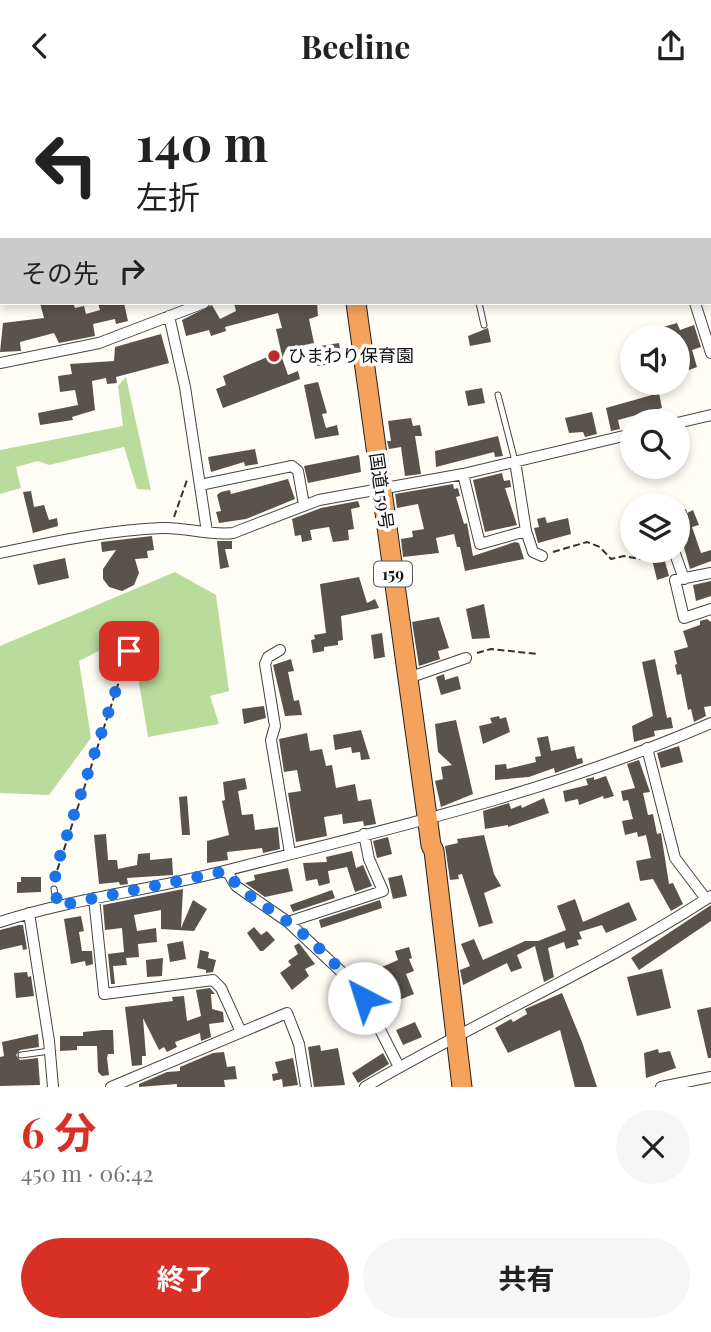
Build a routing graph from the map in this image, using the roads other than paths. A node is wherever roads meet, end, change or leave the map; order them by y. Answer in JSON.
{"nodes":[{"id":1,"x":199,"y":305,"type":"edge"},
{"id":2,"x":356,"y":305,"type":"edge"},
{"id":3,"x":480,"y":305,"type":"edge"},
{"id":4,"x":696,"y":305,"type":"edge"},
{"id":5,"x":169,"y":316,"type":"junction"},
{"id":6,"x":484,"y":325,"type":"dead end"},
{"id":7,"x":711,"y":353,"type":"edge"},
{"id":8,"x":0,"y":363,"type":"edge"},
{"id":9,"x":498,"y":395,"type":"dead end"},
{"id":10,"x":711,"y":415,"type":"edge"},
{"id":11,"x":690,"y":420,"type":"edge"},
{"id":12,"x":620,"y":437,"type":"edge"},
{"id":13,"x":515,"y":461,"type":"junction"},
{"id":14,"x":463,"y":474,"type":"junction"},
{"id":15,"x":200,"y":485,"type":"junction"},
{"id":16,"x":380,"y":488,"type":"junction"},
{"id":17,"x":304,"y":505,"type":"junction"},
{"id":18,"x":526,"y":531,"type":"junction"},
{"id":19,"x":207,"y":532,"type":"junction"},
{"id":20,"x":0,"y":553,"type":"edge"},
{"id":21,"x":542,"y":556,"type":"road end"},
{"id":22,"x":678,"y":563,"type":"edge"},
{"id":23,"x":711,"y":573,"type":"edge"},
{"id":24,"x":684,"y":579,"type":"junction"},
{"id":25,"x":711,"y":609,"type":"edge"},
{"id":26,"x":280,"y":650,"type":"dead end"},
{"id":27,"x":466,"y":658,"type":"road end"},
{"id":28,"x":408,"y":678,"type":"junction"},
{"id":29,"x":711,"y":723,"type":"edge"},
{"id":30,"x":647,"y":748,"type":"junction"},
{"id":31,"x":428,"y":818,"type":"junction"},
{"id":32,"x":364,"y":834,"type":"junction"},
{"id":33,"x":290,"y":853,"type":"junction"},
{"id":34,"x":226,"y":871,"type":"junction"},
{"id":35,"x":54,"y":888,"type":"road end"},
{"id":36,"x":709,"y":897,"type":"edge"},
{"id":37,"x":94,"y":898,"type":"junction"},
{"id":38,"x":57,"y":906,"type":"junction"},
{"id":39,"x":29,"y":913,"type":"junction"},
{"id":40,"x":0,"y":922,"type":"edge"},
{"id":41,"x":288,"y":922,"type":"junction"},
{"id":42,"x":241,"y":1032,"type":"junction"},
{"id":43,"x":451,"y":1040,"type":"junction"},
{"id":44,"x":50,"y":1051,"type":"junction"},
{"id":45,"x":21,"y":1055,"type":"dead end"},
{"id":46,"x":399,"y":1067,"type":"junction"},
{"id":47,"x":711,"y":1077,"type":"edge"},
{"id":48,"x":52,"y":1087,"type":"edge"},
{"id":49,"x":111,"y":1087,"type":"edge"},
{"id":50,"x":306,"y":1087,"type":"edge"},
{"id":51,"x":365,"y":1087,"type":"edge"},
{"id":52,"x":449,"y":1087,"type":"edge"},
{"id":53,"x":462,"y":1087,"type":"edge"},
{"id":54,"x":661,"y":1087,"type":"edge"}],
"edges":[{"from":1,"to":5,"type":"street"},
{"from":2,"to":16,"type":"highway","name":"国道159号","number":"159"},
{"from":3,"to":6,"type":"lane"},
{"from":4,"to":7,"type":"street"},
{"from":5,"to":8,"type":"street"},
{"from":5,"to":15,"type":"street"},
{"from":9,"to":13,"type":"lane"},
{"from":10,"to":11,"type":"street"},
{"from":12,"to":13,"type":"street"},
{"from":13,"to":14,"type":"street"},
{"from":13,"to":18,"type":"street"},
{"from":14,"to":16,"type":"street"},
{"from":14,"to":18,"type":"street"},
{"from":15,"to":17,"type":"street"},
{"from":15,"to":19,"type":"street"},
{"from":16,"to":17,"type":"street"},
{"from":16,"to":28,"type":"highway","name":"国道159号","number":"159"},
{"from":17,"to":19,"type":"street"},
{"from":18,"to":21,"type":"street"},
{"from":19,"to":20,"type":"street"},
{"from":22,"to":24,"type":"street"},
{"from":23,"to":24,"type":"street"},
{"from":24,"to":25,"type":"street"},
{"from":26,"to":33,"type":"street"},
{"from":27,"to":28,"type":"street"},
{"from":28,"to":31,"type":"highway","name":"国道159号","number":"159"},
{"from":29,"to":30,"type":"street"},
{"from":30,"to":31,"type":"street"},
{"from":30,"to":36,"type":"street"},
{"from":31,"to":32,"type":"street"},
{"from":31,"to":43,"type":"highway","name":"国道159号","number":"159"},
{"from":32,"to":33,"type":"street"},
{"from":32,"to":41,"type":"street"},
{"from":33,"to":34,"type":"street"},
{"from":34,"to":37,"type":"street"},
{"from":34,"to":41,"type":"street"},
{"from":35,"to":38,"type":"lane"},
{"from":36,"to":43,"type":"street"},
{"from":37,"to":38,"type":"street"},
{"from":37,"to":42,"type":"street"},
{"from":38,"to":39,"type":"street"},
{"from":39,"to":40,"type":"street"},
{"from":39,"to":44,"type":"street"},
{"from":41,"to":46,"type":"street"},
{"from":42,"to":49,"type":"street"},
{"from":42,"to":50,"type":"street"},
{"from":43,"to":46,"type":"street"},
{"from":43,"to":52,"type":"highway","name":"国道159号","number":"159"},
{"from":43,"to":53,"type":"highway","name":"国道159号","number":"159"},
{"from":44,"to":45,"type":"lane"},
{"from":44,"to":48,"type":"street"},
{"from":46,"to":51,"type":"street"},
{"from":47,"to":54,"type":"street"}]}
